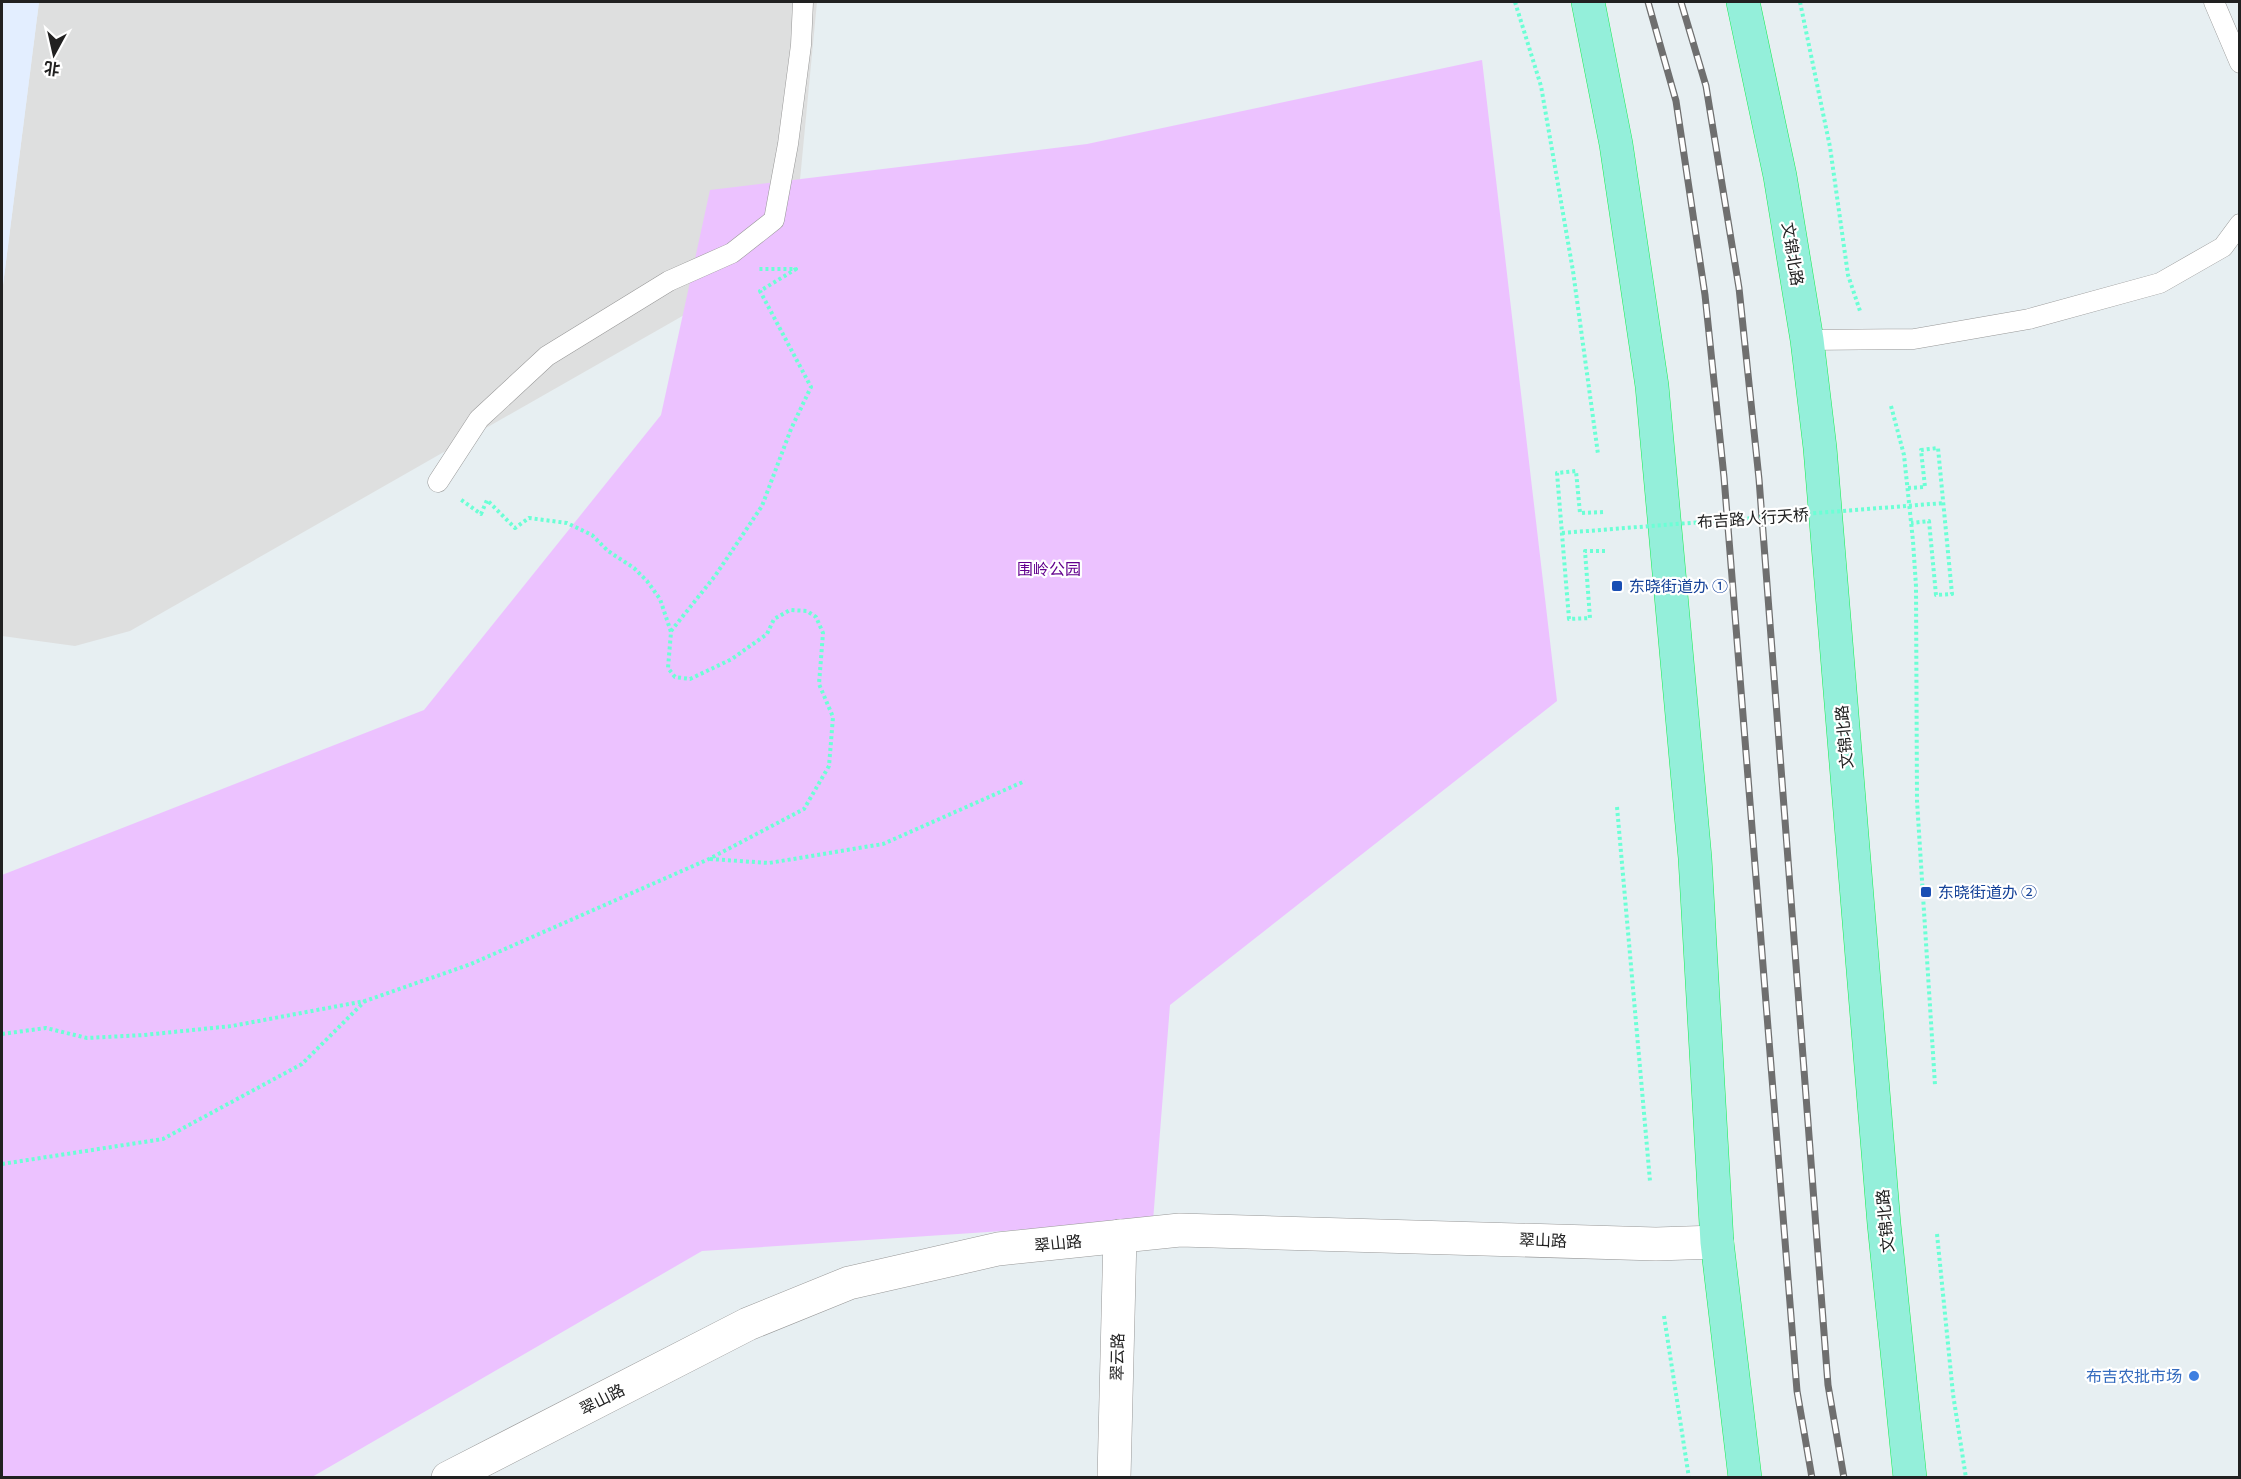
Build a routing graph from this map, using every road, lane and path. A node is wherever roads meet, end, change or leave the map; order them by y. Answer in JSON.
{"nodes":[{"id":1,"x":803,"y":2,"type":"edge"},
{"id":2,"x":1515,"y":2,"type":"edge"},
{"id":3,"x":1588,"y":2,"type":"edge"},
{"id":4,"x":1743,"y":2,"type":"edge"},
{"id":5,"x":1800,"y":2,"type":"edge"},
{"id":6,"x":2214,"y":2,"type":"edge"},
{"id":7,"x":2240,"y":63,"type":"edge"},
{"id":8,"x":2240,"y":224,"type":"edge"},
{"id":9,"x":760,"y":291,"type":"dead end"},
{"id":10,"x":1860,"y":312,"type":"dead end"},
{"id":11,"x":1807,"y":340,"type":"junction"},
{"id":12,"x":1891,"y":406,"type":"dead end"},
{"id":13,"x":1598,"y":454,"type":"dead end"},
{"id":14,"x":438,"y":482,"type":"joint"},
{"id":15,"x":1908,"y":489,"type":"junction"},
{"id":16,"x":1944,"y":503,"type":"junction"},
{"id":17,"x":1603,"y":512,"type":"dead end"},
{"id":18,"x":1911,"y":523,"type":"junction"},
{"id":19,"x":1562,"y":533,"type":"junction"},
{"id":20,"x":1605,"y":551,"type":"dead end"},
{"id":21,"x":671,"y":632,"type":"junction"},
{"id":22,"x":1025,"y":781,"type":"dead end"},
{"id":23,"x":1617,"y":807,"type":"dead end"},
{"id":24,"x":709,"y":859,"type":"junction"},
{"id":25,"x":365,"y":1001,"type":"junction"},
{"id":26,"x":2,"y":1034,"type":"edge"},
{"id":27,"x":1935,"y":1085,"type":"dead end"},
{"id":28,"x":2,"y":1164,"type":"edge"},
{"id":29,"x":1650,"y":1181,"type":"dead end"},
{"id":30,"x":1936,"y":1234,"type":"dead end"},
{"id":31,"x":1120,"y":1236,"type":"junction"},
{"id":32,"x":1717,"y":1242,"type":"junction"},
{"id":33,"x":1664,"y":1316,"type":"dead end"},
{"id":34,"x":448,"y":1478,"type":"edge"},
{"id":35,"x":1114,"y":1478,"type":"edge"},
{"id":36,"x":1689,"y":1478,"type":"edge"},
{"id":37,"x":1745,"y":1478,"type":"edge"},
{"id":38,"x":1910,"y":1478,"type":"edge"},
{"id":39,"x":1966,"y":1478,"type":"edge"}],
"edges":[{"from":1,"to":14,"type":"lane"},
{"from":2,"to":13,"type":"path"},
{"from":3,"to":32,"type":"highway"},
{"from":4,"to":11,"type":"highway","name":"文锦北路"},
{"from":5,"to":10,"type":"path"},
{"from":6,"to":7,"type":"lane"},
{"from":8,"to":11,"type":"lane"},
{"from":9,"to":21,"type":"path"},
{"from":11,"to":38,"type":"highway","name":"文锦北路"},
{"from":12,"to":15,"type":"path"},
{"from":14,"to":21,"type":"path"},
{"from":15,"to":16,"type":"path"},
{"from":15,"to":18,"type":"path"},
{"from":16,"to":18,"type":"path"},
{"from":16,"to":19,"type":"path","name":"布吉路人行天桥","bridge":true},
{"from":17,"to":19,"type":"path"},
{"from":18,"to":27,"type":"path"},
{"from":19,"to":20,"type":"path"},
{"from":21,"to":24,"type":"path"},
{"from":22,"to":24,"type":"path"},
{"from":23,"to":29,"type":"path"},
{"from":24,"to":25,"type":"path"},
{"from":25,"to":26,"type":"path"},
{"from":25,"to":28,"type":"path"},
{"from":30,"to":39,"type":"path"},
{"from":31,"to":32,"type":"street","name":"翠山路"},
{"from":31,"to":34,"type":"street","name":"翠山路"},
{"from":31,"to":35,"type":"street","name":"翠云路"},
{"from":32,"to":37,"type":"highway"},
{"from":33,"to":36,"type":"path"}]}
